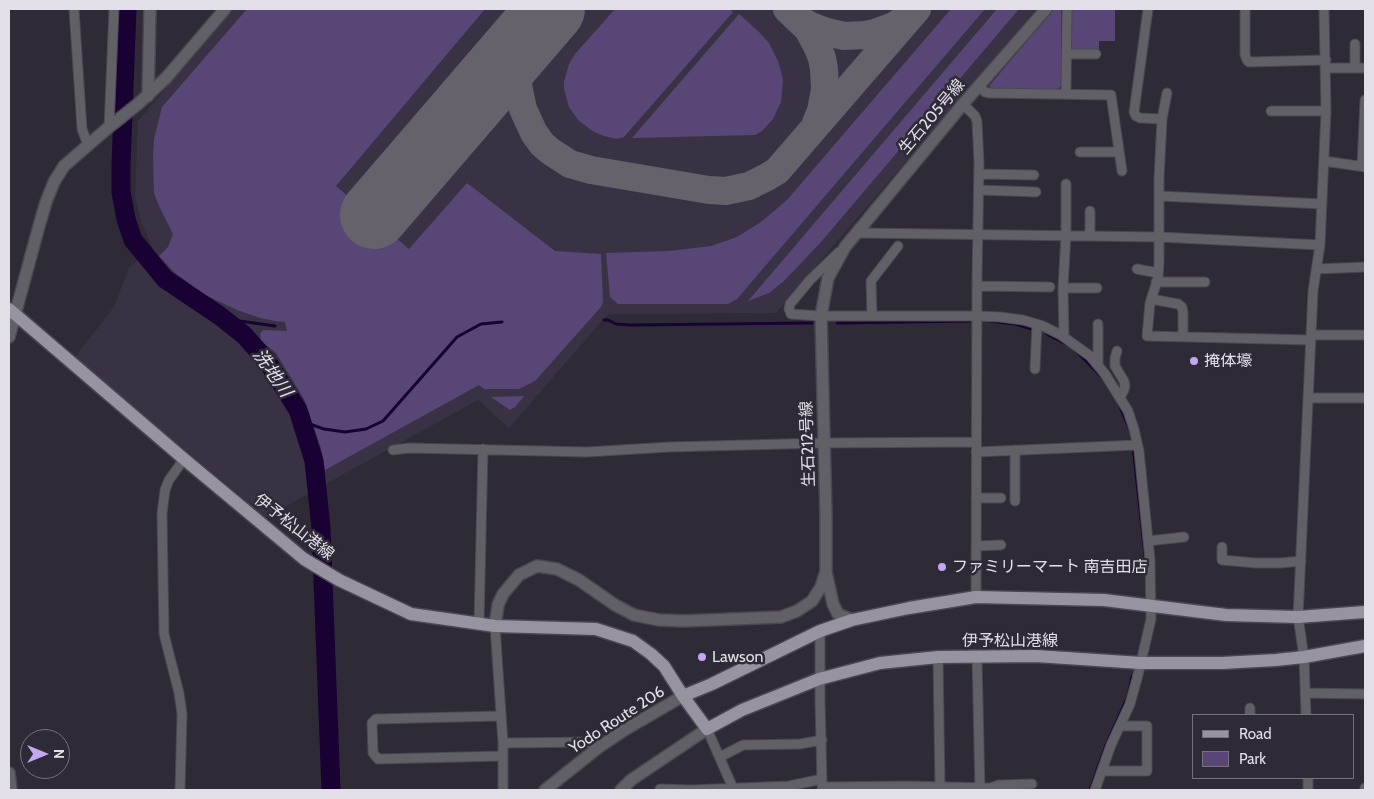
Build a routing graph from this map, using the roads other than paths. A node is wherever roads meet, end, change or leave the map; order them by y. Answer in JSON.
{"nodes":[{"id":1,"x":74,"y":9,"type":"edge"},
{"id":2,"x":114,"y":9,"type":"edge"},
{"id":3,"x":150,"y":9,"type":"edge"},
{"id":4,"x":225,"y":9,"type":"edge"},
{"id":5,"x":1046,"y":9,"type":"edge"},
{"id":6,"x":1067,"y":9,"type":"edge"},
{"id":7,"x":1148,"y":9,"type":"edge"},
{"id":8,"x":1245,"y":9,"type":"edge"},
{"id":9,"x":1324,"y":9,"type":"edge"},
{"id":10,"x":1355,"y":44,"type":"dead end"},
{"id":11,"x":1067,"y":54,"type":"junction"},
{"id":12,"x":1096,"y":54,"type":"dead end"},
{"id":13,"x":1326,"y":64,"type":"junction"},
{"id":14,"x":1355,"y":68,"type":"junction"},
{"id":15,"x":1365,"y":68,"type":"edge"},
{"id":16,"x":979,"y":86,"type":"junction"},
{"id":17,"x":1066,"y":93,"type":"junction"},
{"id":18,"x":1167,"y":93,"type":"dead end"},
{"id":19,"x":148,"y":96,"type":"junction"},
{"id":20,"x":1365,"y":100,"type":"edge"},
{"id":21,"x":963,"y":104,"type":"junction"},
{"id":22,"x":1271,"y":110,"type":"dead end"},
{"id":23,"x":1326,"y":111,"type":"junction"},
{"id":24,"x":1162,"y":119,"type":"junction"},
{"id":25,"x":112,"y":125,"type":"junction"},
{"id":26,"x":88,"y":144,"type":"junction"},
{"id":27,"x":1080,"y":152,"type":"dead end"},
{"id":28,"x":1119,"y":152,"type":"junction"},
{"id":29,"x":1324,"y":161,"type":"junction"},
{"id":30,"x":1364,"y":166,"type":"edge"},
{"id":31,"x":1122,"y":171,"type":"dead end"},
{"id":32,"x":979,"y":174,"type":"junction"},
{"id":33,"x":1034,"y":175,"type":"dead end"},
{"id":34,"x":1066,"y":184,"type":"dead end"},
{"id":35,"x":979,"y":190,"type":"junction"},
{"id":36,"x":1036,"y":192,"type":"dead end"},
{"id":37,"x":1160,"y":196,"type":"junction"},
{"id":38,"x":1322,"y":204,"type":"junction"},
{"id":39,"x":1090,"y":211,"type":"dead end"},
{"id":40,"x":857,"y":233,"type":"junction"},
{"id":41,"x":978,"y":234,"type":"junction"},
{"id":42,"x":1066,"y":235,"type":"junction"},
{"id":43,"x":1090,"y":236,"type":"junction"},
{"id":44,"x":1160,"y":237,"type":"junction"},
{"id":45,"x":1320,"y":245,"type":"junction"},
{"id":46,"x":898,"y":246,"type":"dead end"},
{"id":47,"x":845,"y":247,"type":"junction"},
{"id":48,"x":1365,"y":267,"type":"edge"},
{"id":49,"x":1137,"y":269,"type":"dead end"},
{"id":50,"x":1316,"y":269,"type":"junction"},
{"id":51,"x":1157,"y":277,"type":"junction"},
{"id":52,"x":1205,"y":282,"type":"dead end"},
{"id":53,"x":977,"y":286,"type":"junction"},
{"id":54,"x":1050,"y":287,"type":"dead end"},
{"id":55,"x":1063,"y":288,"type":"junction"},
{"id":56,"x":1097,"y":288,"type":"dead end"},
{"id":57,"x":1151,"y":299,"type":"junction"},
{"id":58,"x":12,"y":311,"type":"edge"},
{"id":59,"x":821,"y":316,"type":"junction"},
{"id":60,"x":872,"y":316,"type":"junction"},
{"id":61,"x":977,"y":316,"type":"junction"},
{"id":62,"x":1037,"y":324,"type":"junction"},
{"id":63,"x":1098,"y":324,"type":"dead end"},
{"id":64,"x":1365,"y":335,"type":"edge"},
{"id":65,"x":9,"y":337,"type":"edge"},
{"id":66,"x":1064,"y":337,"type":"junction"},
{"id":67,"x":1183,"y":337,"type":"junction"},
{"id":68,"x":1311,"y":338,"type":"junction"},
{"id":69,"x":1117,"y":351,"type":"dead end"},
{"id":70,"x":1098,"y":365,"type":"junction"},
{"id":71,"x":1035,"y":369,"type":"dead end"},
{"id":72,"x":1120,"y":397,"type":"junction"},
{"id":73,"x":1308,"y":398,"type":"junction"},
{"id":74,"x":1365,"y":398,"type":"edge"},
{"id":75,"x":824,"y":442,"type":"junction"},
{"id":76,"x":976,"y":442,"type":"junction"},
{"id":77,"x":1134,"y":445,"type":"junction"},
{"id":78,"x":483,"y":449,"type":"junction"},
{"id":79,"x":393,"y":450,"type":"dead end"},
{"id":80,"x":1015,"y":450,"type":"junction"},
{"id":81,"x":976,"y":452,"type":"junction"},
{"id":82,"x":184,"y":459,"type":"junction"},
{"id":83,"x":976,"y":498,"type":"junction"},
{"id":84,"x":1001,"y":498,"type":"dead end"},
{"id":85,"x":1014,"y":501,"type":"dead end"},
{"id":86,"x":1184,"y":537,"type":"dead end"},
{"id":87,"x":1148,"y":541,"type":"junction"},
{"id":88,"x":1001,"y":545,"type":"dead end"},
{"id":89,"x":976,"y":546,"type":"junction"},
{"id":90,"x":1222,"y":547,"type":"dead end"},
{"id":91,"x":1301,"y":561,"type":"junction"},
{"id":92,"x":826,"y":572,"type":"junction"},
{"id":93,"x":976,"y":597,"type":"junction"},
{"id":94,"x":1151,"y":606,"type":"junction"},
{"id":95,"x":1365,"y":612,"type":"edge"},
{"id":96,"x":1298,"y":618,"type":"junction"},
{"id":97,"x":852,"y":620,"type":"junction"},
{"id":98,"x":479,"y":624,"type":"junction"},
{"id":99,"x":495,"y":626,"type":"junction"},
{"id":100,"x":820,"y":630,"type":"junction"},
{"id":101,"x":1365,"y":646,"type":"edge"},
{"id":102,"x":938,"y":657,"type":"junction"},
{"id":103,"x":977,"y":657,"type":"junction"},
{"id":104,"x":1304,"y":657,"type":"junction"},
{"id":105,"x":1141,"y":663,"type":"junction"},
{"id":106,"x":819,"y":679,"type":"junction"},
{"id":107,"x":1305,"y":693,"type":"junction"},
{"id":108,"x":1365,"y":694,"type":"edge"},
{"id":109,"x":683,"y":696,"type":"junction"},
{"id":110,"x":1306,"y":714,"type":"edge"},
{"id":111,"x":501,"y":716,"type":"junction"},
{"id":112,"x":1120,"y":726,"type":"junction"},
{"id":113,"x":707,"y":729,"type":"junction"},
{"id":114,"x":822,"y":740,"type":"junction"},
{"id":115,"x":503,"y":743,"type":"junction"},
{"id":116,"x":599,"y":747,"type":"junction"},
{"id":117,"x":503,"y":756,"type":"junction"},
{"id":118,"x":720,"y":757,"type":"junction"},
{"id":119,"x":1102,"y":771,"type":"junction"},
{"id":120,"x":9,"y":773,"type":"edge"},
{"id":121,"x":822,"y":785,"type":"edge"},
{"id":122,"x":1026,"y":786,"type":"edge"},
{"id":123,"x":940,"y":787,"type":"junction"},
{"id":124,"x":733,"y":788,"type":"junction"},
{"id":125,"x":980,"y":789,"type":"edge"},
{"id":126,"x":11,"y":790,"type":"edge"},
{"id":127,"x":180,"y":790,"type":"edge"},
{"id":128,"x":503,"y":790,"type":"edge"},
{"id":129,"x":545,"y":790,"type":"edge"},
{"id":130,"x":621,"y":790,"type":"edge"},
{"id":131,"x":660,"y":790,"type":"edge"},
{"id":132,"x":1095,"y":790,"type":"edge"}],
"edges":[{"from":1,"to":26,"type":"street"},
{"from":2,"to":25,"type":"street"},
{"from":3,"to":19,"type":"street"},
{"from":4,"to":19,"type":"street"},
{"from":5,"to":16,"type":"street","name":"生石205号線"},
{"from":6,"to":11,"type":"street"},
{"from":7,"to":24,"type":"street"},
{"from":8,"to":13,"type":"street"},
{"from":9,"to":13,"type":"street"},
{"from":10,"to":14,"type":"street"},
{"from":11,"to":12,"type":"street"},
{"from":11,"to":17,"type":"street"},
{"from":13,"to":14,"type":"street"},
{"from":13,"to":23,"type":"street"},
{"from":14,"to":15,"type":"street"},
{"from":16,"to":17,"type":"street"},
{"from":16,"to":21,"type":"street","name":"生石205号線"},
{"from":17,"to":28,"type":"street"},
{"from":18,"to":24,"type":"street"},
{"from":19,"to":25,"type":"street"},
{"from":20,"to":30,"type":"street"},
{"from":21,"to":32,"type":"street"},
{"from":21,"to":40,"type":"street","name":"生石205号線"},
{"from":22,"to":23,"type":"street"},
{"from":23,"to":29,"type":"street"},
{"from":24,"to":37,"type":"street"},
{"from":25,"to":26,"type":"street"},
{"from":26,"to":58,"type":"street"},
{"from":27,"to":28,"type":"street"},
{"from":28,"to":31,"type":"street"},
{"from":29,"to":30,"type":"street"},
{"from":29,"to":38,"type":"street"},
{"from":32,"to":33,"type":"street"},
{"from":32,"to":35,"type":"street"},
{"from":34,"to":42,"type":"street"},
{"from":35,"to":36,"type":"street"},
{"from":35,"to":41,"type":"street"},
{"from":37,"to":38,"type":"street"},
{"from":37,"to":44,"type":"street"},
{"from":38,"to":45,"type":"street"},
{"from":39,"to":43,"type":"street"},
{"from":40,"to":41,"type":"street"},
{"from":40,"to":47,"type":"street","name":"生石205号線"},
{"from":41,"to":42,"type":"street"},
{"from":41,"to":53,"type":"street"},
{"from":42,"to":43,"type":"street"},
{"from":42,"to":55,"type":"street"},
{"from":43,"to":44,"type":"street"},
{"from":44,"to":45,"type":"street"},
{"from":44,"to":51,"type":"street"},
{"from":45,"to":50,"type":"street"},
{"from":46,"to":60,"type":"street"},
{"from":47,"to":59,"type":"street","name":"生石212号線"},
{"from":47,"to":59,"type":"street"},
{"from":48,"to":50,"type":"street"},
{"from":49,"to":51,"type":"street"},
{"from":50,"to":68,"type":"street"},
{"from":51,"to":52,"type":"street"},
{"from":51,"to":57,"type":"street"},
{"from":53,"to":54,"type":"street"},
{"from":53,"to":61,"type":"street"},
{"from":55,"to":56,"type":"street"},
{"from":55,"to":66,"type":"street"},
{"from":57,"to":67,"type":"street"},
{"from":57,"to":67,"type":"street"},
{"from":58,"to":65,"type":"street"},
{"from":58,"to":82,"type":"main road","name":"伊予松山港線"},
{"from":59,"to":60,"type":"street"},
{"from":59,"to":75,"type":"street","name":"生石212号線"},
{"from":60,"to":61,"type":"street"},
{"from":61,"to":62,"type":"street"},
{"from":61,"to":76,"type":"street"},
{"from":62,"to":66,"type":"street"},
{"from":62,"to":71,"type":"street"},
{"from":63,"to":70,"type":"street"},
{"from":64,"to":68,"type":"street"},
{"from":66,"to":70,"type":"street"},
{"from":67,"to":68,"type":"street"},
{"from":68,"to":73,"type":"street"},
{"from":69,"to":72,"type":"street"},
{"from":70,"to":72,"type":"street"},
{"from":72,"to":77,"type":"street"},
{"from":73,"to":74,"type":"street"},
{"from":73,"to":91,"type":"street"},
{"from":75,"to":76,"type":"street"},
{"from":75,"to":78,"type":"street"},
{"from":75,"to":92,"type":"street","name":"生石212号線"},
{"from":76,"to":81,"type":"street"},
{"from":77,"to":80,"type":"street"},
{"from":77,"to":87,"type":"street"},
{"from":78,"to":79,"type":"street"},
{"from":78,"to":98,"type":"street"},
{"from":80,"to":81,"type":"street"},
{"from":80,"to":85,"type":"street"},
{"from":81,"to":83,"type":"street"},
{"from":82,"to":98,"type":"main road","name":"伊予松山港線"},
{"from":82,"to":127,"type":"street"},
{"from":83,"to":84,"type":"street"},
{"from":83,"to":89,"type":"street"},
{"from":86,"to":87,"type":"street"},
{"from":87,"to":94,"type":"street"},
{"from":88,"to":89,"type":"street"},
{"from":89,"to":93,"type":"street"},
{"from":90,"to":91,"type":"street"},
{"from":91,"to":96,"type":"street"},
{"from":92,"to":97,"type":"street"},
{"from":92,"to":99,"type":"street"},
{"from":93,"to":94,"type":"main road"},
{"from":93,"to":97,"type":"main road"},
{"from":94,"to":96,"type":"main road"},
{"from":94,"to":105,"type":"street"},
{"from":95,"to":96,"type":"main road"},
{"from":96,"to":104,"type":"street"},
{"from":97,"to":100,"type":"main road"},
{"from":98,"to":99,"type":"main road","name":"伊予松山港線"},
{"from":99,"to":109,"type":"main road","name":"伊予松山港線"},
{"from":99,"to":111,"type":"street"},
{"from":100,"to":106,"type":"street"},
{"from":100,"to":109,"type":"main road"},
{"from":101,"to":104,"type":"main road","name":"伊予松山港線"},
{"from":102,"to":103,"type":"main road","name":"伊予松山港線"},
{"from":102,"to":106,"type":"main road","name":"伊予松山港線"},
{"from":102,"to":123,"type":"street"},
{"from":103,"to":105,"type":"main road","name":"伊予松山港線"},
{"from":103,"to":125,"type":"street"},
{"from":104,"to":105,"type":"main road","name":"伊予松山港線"},
{"from":104,"to":107,"type":"street"},
{"from":105,"to":112,"type":"street"},
{"from":106,"to":113,"type":"main road","name":"伊予松山港線"},
{"from":106,"to":114,"type":"street"},
{"from":107,"to":108,"type":"street"},
{"from":107,"to":110,"type":"street"},
{"from":109,"to":113,"type":"main road","name":"伊予松山港線"},
{"from":109,"to":116,"type":"street","name":"Yodo Route 206"},
{"from":111,"to":115,"type":"street"},
{"from":111,"to":117,"type":"street"},
{"from":112,"to":119,"type":"street"},
{"from":112,"to":119,"type":"street"},
{"from":113,"to":118,"type":"street"},
{"from":113,"to":130,"type":"street"},
{"from":114,"to":118,"type":"street"},
{"from":114,"to":121,"type":"street"},
{"from":115,"to":116,"type":"street"},
{"from":115,"to":117,"type":"street"},
{"from":116,"to":129,"type":"street","name":"Yodo Route 206"},
{"from":117,"to":128,"type":"street"},
{"from":118,"to":124,"type":"street"},
{"from":119,"to":132,"type":"street"},
{"from":120,"to":126,"type":"street"},
{"from":121,"to":123,"type":"street"},
{"from":121,"to":124,"type":"street"},
{"from":122,"to":125,"type":"street"},
{"from":123,"to":125,"type":"street"},
{"from":124,"to":131,"type":"street"}]}
